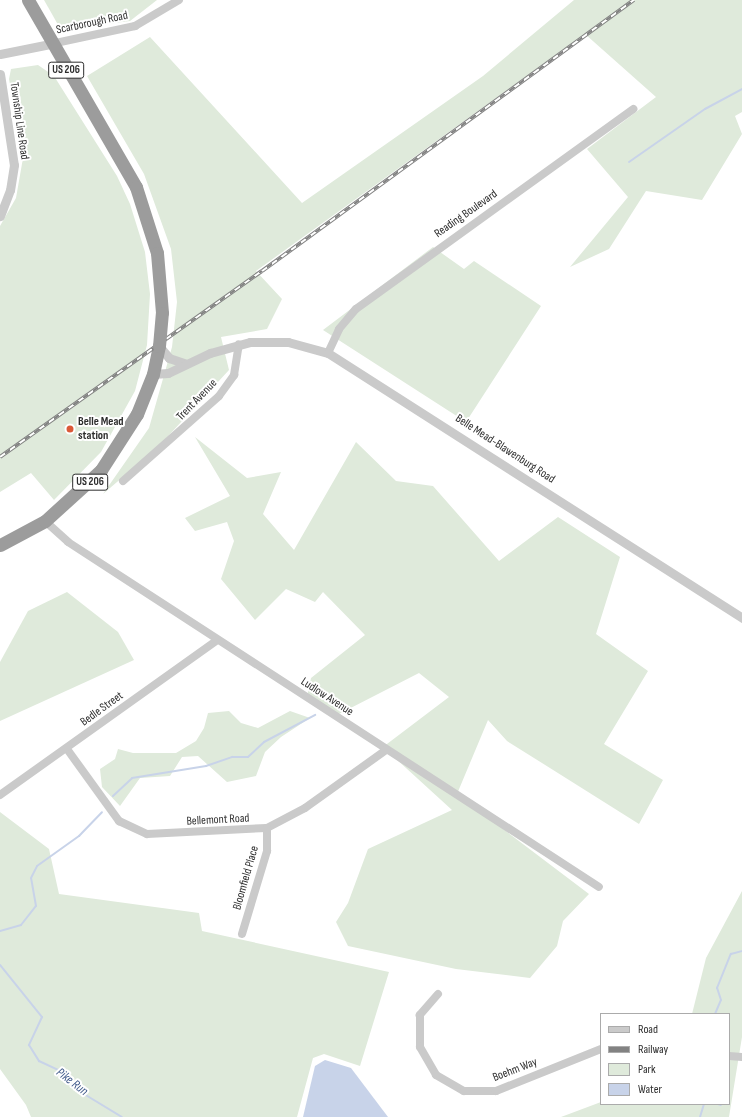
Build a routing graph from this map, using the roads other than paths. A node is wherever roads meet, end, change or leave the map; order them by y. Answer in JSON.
{"nodes":[{"id":1,"x":28,"y":0,"type":"edge"},
{"id":2,"x":179,"y":0,"type":"edge"},
{"id":3,"x":50,"y":44,"type":"junction"},
{"id":4,"x":0,"y":54,"type":"edge"},
{"id":5,"x":0,"y":74,"type":"edge"},
{"id":6,"x":633,"y":109,"type":"dead end"},
{"id":7,"x":0,"y":216,"type":"edge"},
{"id":8,"x":239,"y":344,"type":"junction"},
{"id":9,"x":159,"y":346,"type":"junction"},
{"id":10,"x":328,"y":353,"type":"junction"},
{"id":11,"x":186,"y":364,"type":"junction"},
{"id":12,"x":153,"y":374,"type":"junction"},
{"id":13,"x":123,"y":481,"type":"dead end"},
{"id":14,"x":45,"y":521,"type":"junction"},
{"id":15,"x":0,"y":545,"type":"edge"},
{"id":16,"x":742,"y":618,"type":"edge"},
{"id":17,"x":216,"y":640,"type":"junction"},
{"id":18,"x":67,"y":748,"type":"junction"},
{"id":19,"x":386,"y":750,"type":"junction"},
{"id":20,"x":0,"y":796,"type":"edge"},
{"id":21,"x":267,"y":828,"type":"junction"},
{"id":22,"x":599,"y":887,"type":"dead end"},
{"id":23,"x":242,"y":934,"type":"dead end"},
{"id":24,"x":438,"y":994,"type":"dead end"},
{"id":25,"x":600,"y":1049,"type":"edge"},
{"id":26,"x":730,"y":1056,"type":"edge"},
{"id":27,"x":742,"y":1057,"type":"edge"}],
"edges":[{"from":1,"to":3,"type":"highway","number":"US 206"},
{"from":2,"to":3,"type":"street","name":"Scarborough Road"},
{"from":3,"to":4,"type":"street"},
{"from":3,"to":9,"type":"highway","number":"US 206","bridge":true},
{"from":5,"to":7,"type":"street","name":"Township Line Road"},
{"from":6,"to":10,"type":"street","name":"Reading Boulevard"},
{"from":8,"to":10,"type":"street","name":"Belle Mead-Blawenburg Road"},
{"from":8,"to":11,"type":"street"},
{"from":8,"to":13,"type":"street","name":"Trent Avenue"},
{"from":9,"to":11,"type":"street"},
{"from":9,"to":12,"type":"highway","number":"US 206"},
{"from":10,"to":16,"type":"street","name":"Belle Mead-Blawenburg Road"},
{"from":11,"to":12,"type":"street"},
{"from":12,"to":14,"type":"highway","number":"US 206"},
{"from":14,"to":15,"type":"highway","number":"US 206"},
{"from":14,"to":17,"type":"street","name":"Ludlow Avenue"},
{"from":17,"to":18,"type":"street","name":"Bedle Street"},
{"from":17,"to":19,"type":"street","name":"Ludlow Avenue"},
{"from":18,"to":20,"type":"street","name":"Bedle Street"},
{"from":18,"to":21,"type":"street","name":"Bellemont Road"},
{"from":19,"to":21,"type":"street","name":"Bellemont Road"},
{"from":19,"to":22,"type":"street","name":"Ludlow Avenue"},
{"from":21,"to":23,"type":"street","name":"Bloomfield Place"},
{"from":24,"to":25,"type":"street","name":"Boehm Way"},
{"from":26,"to":27,"type":"street"}]}
